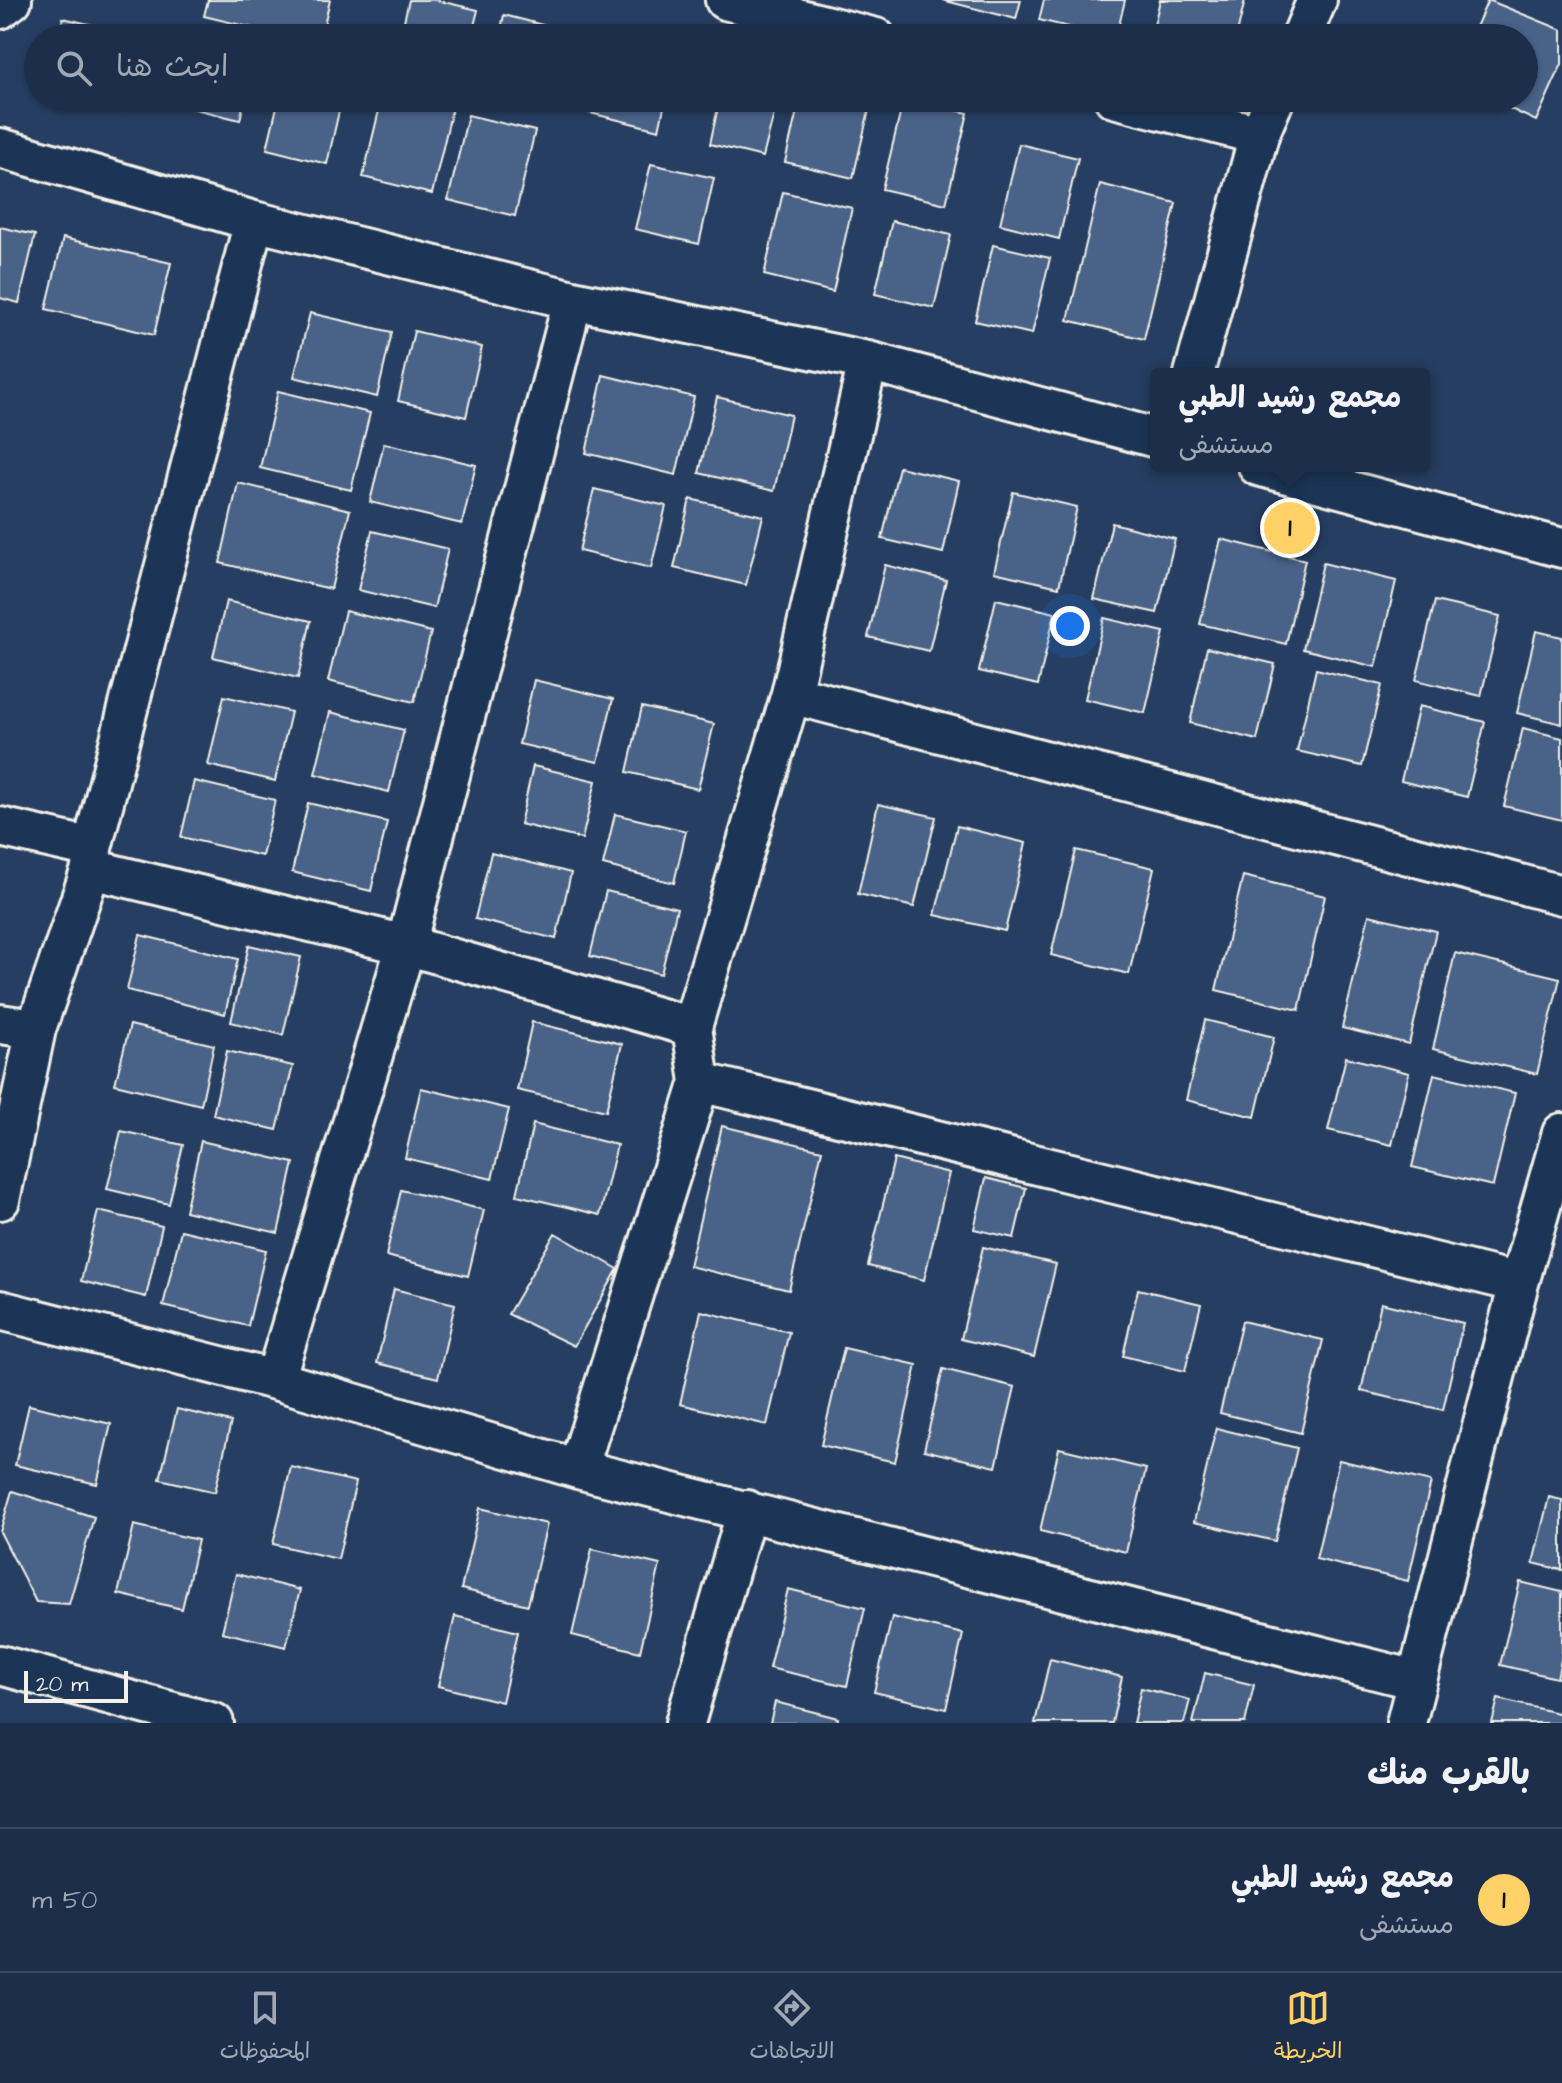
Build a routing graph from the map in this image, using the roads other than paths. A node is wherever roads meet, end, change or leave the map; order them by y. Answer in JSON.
{"nodes":[{"id":1,"x":12,"y":0,"type":"edge"},
{"id":2,"x":725,"y":0,"type":"edge"},
{"id":3,"x":1317,"y":0,"type":"edge"},
{"id":4,"x":0,"y":9,"type":"edge"},
{"id":5,"x":820,"y":24,"type":"edge"},
{"id":6,"x":1307,"y":24,"type":"edge"},
{"id":7,"x":1169,"y":112,"type":"edge"},
{"id":8,"x":1269,"y":112,"type":"edge"},
{"id":9,"x":1259,"y":135,"type":"junction"},
{"id":10,"x":0,"y":148,"type":"edge"},
{"id":11,"x":254,"y":221,"type":"junction"},
{"id":12,"x":573,"y":300,"type":"junction"},
{"id":13,"x":868,"y":361,"type":"junction"},
{"id":14,"x":1196,"y":368,"type":"edge"},
{"id":15,"x":1150,"y":436,"type":"edge"},
{"id":16,"x":1280,"y":472,"type":"edge"},
{"id":17,"x":1562,"y":548,"type":"edge"},
{"id":18,"x":791,"y":694,"type":"junction"},
{"id":19,"x":0,"y":827,"type":"edge"},
{"id":20,"x":91,"y":859,"type":"junction"},
{"id":21,"x":1562,"y":895,"type":"edge"},
{"id":22,"x":406,"y":945,"type":"junction"},
{"id":23,"x":18,"y":1026,"type":"edge"},
{"id":24,"x":692,"y":1027,"type":"junction"},
{"id":25,"x":700,"y":1082,"type":"junction"},
{"id":26,"x":1562,"y":1133,"type":"edge"},
{"id":27,"x":0,"y":1200,"type":"edge"},
{"id":28,"x":1519,"y":1283,"type":"junction"},
{"id":29,"x":0,"y":1310,"type":"edge"},
{"id":30,"x":275,"y":1380,"type":"junction"},
{"id":31,"x":578,"y":1469,"type":"junction"},
{"id":32,"x":747,"y":1510,"type":"junction"},
{"id":33,"x":0,"y":1665,"type":"edge"},
{"id":34,"x":1416,"y":1680,"type":"junction"},
{"id":35,"x":214,"y":1723,"type":"edge"},
{"id":36,"x":685,"y":1723,"type":"edge"},
{"id":37,"x":1406,"y":1723,"type":"edge"}],
"edges":[{"from":1,"to":4,"type":"street"},
{"from":2,"to":5,"type":"street"},
{"from":3,"to":6,"type":"street"},
{"from":7,"to":9,"type":"street"},
{"from":8,"to":9,"type":"street"},
{"from":9,"to":14,"type":"street"},
{"from":10,"to":11,"type":"street"},
{"from":11,"to":12,"type":"street"},
{"from":11,"to":20,"type":"street"},
{"from":12,"to":13,"type":"street"},
{"from":12,"to":22,"type":"street"},
{"from":13,"to":15,"type":"street"},
{"from":13,"to":18,"type":"street"},
{"from":16,"to":17,"type":"street"},
{"from":18,"to":21,"type":"street"},
{"from":18,"to":24,"type":"street"},
{"from":19,"to":20,"type":"street"},
{"from":20,"to":22,"type":"street"},
{"from":20,"to":23,"type":"street"},
{"from":22,"to":24,"type":"street"},
{"from":22,"to":30,"type":"street"},
{"from":23,"to":27,"type":"street"},
{"from":24,"to":25,"type":"street"},
{"from":25,"to":28,"type":"street"},
{"from":25,"to":31,"type":"street"},
{"from":26,"to":28,"type":"street"},
{"from":28,"to":34,"type":"street"},
{"from":29,"to":30,"type":"street"},
{"from":30,"to":31,"type":"street"},
{"from":31,"to":32,"type":"street"},
{"from":32,"to":34,"type":"street"},
{"from":32,"to":36,"type":"street"},
{"from":33,"to":35,"type":"street"},
{"from":34,"to":37,"type":"street"}]}
